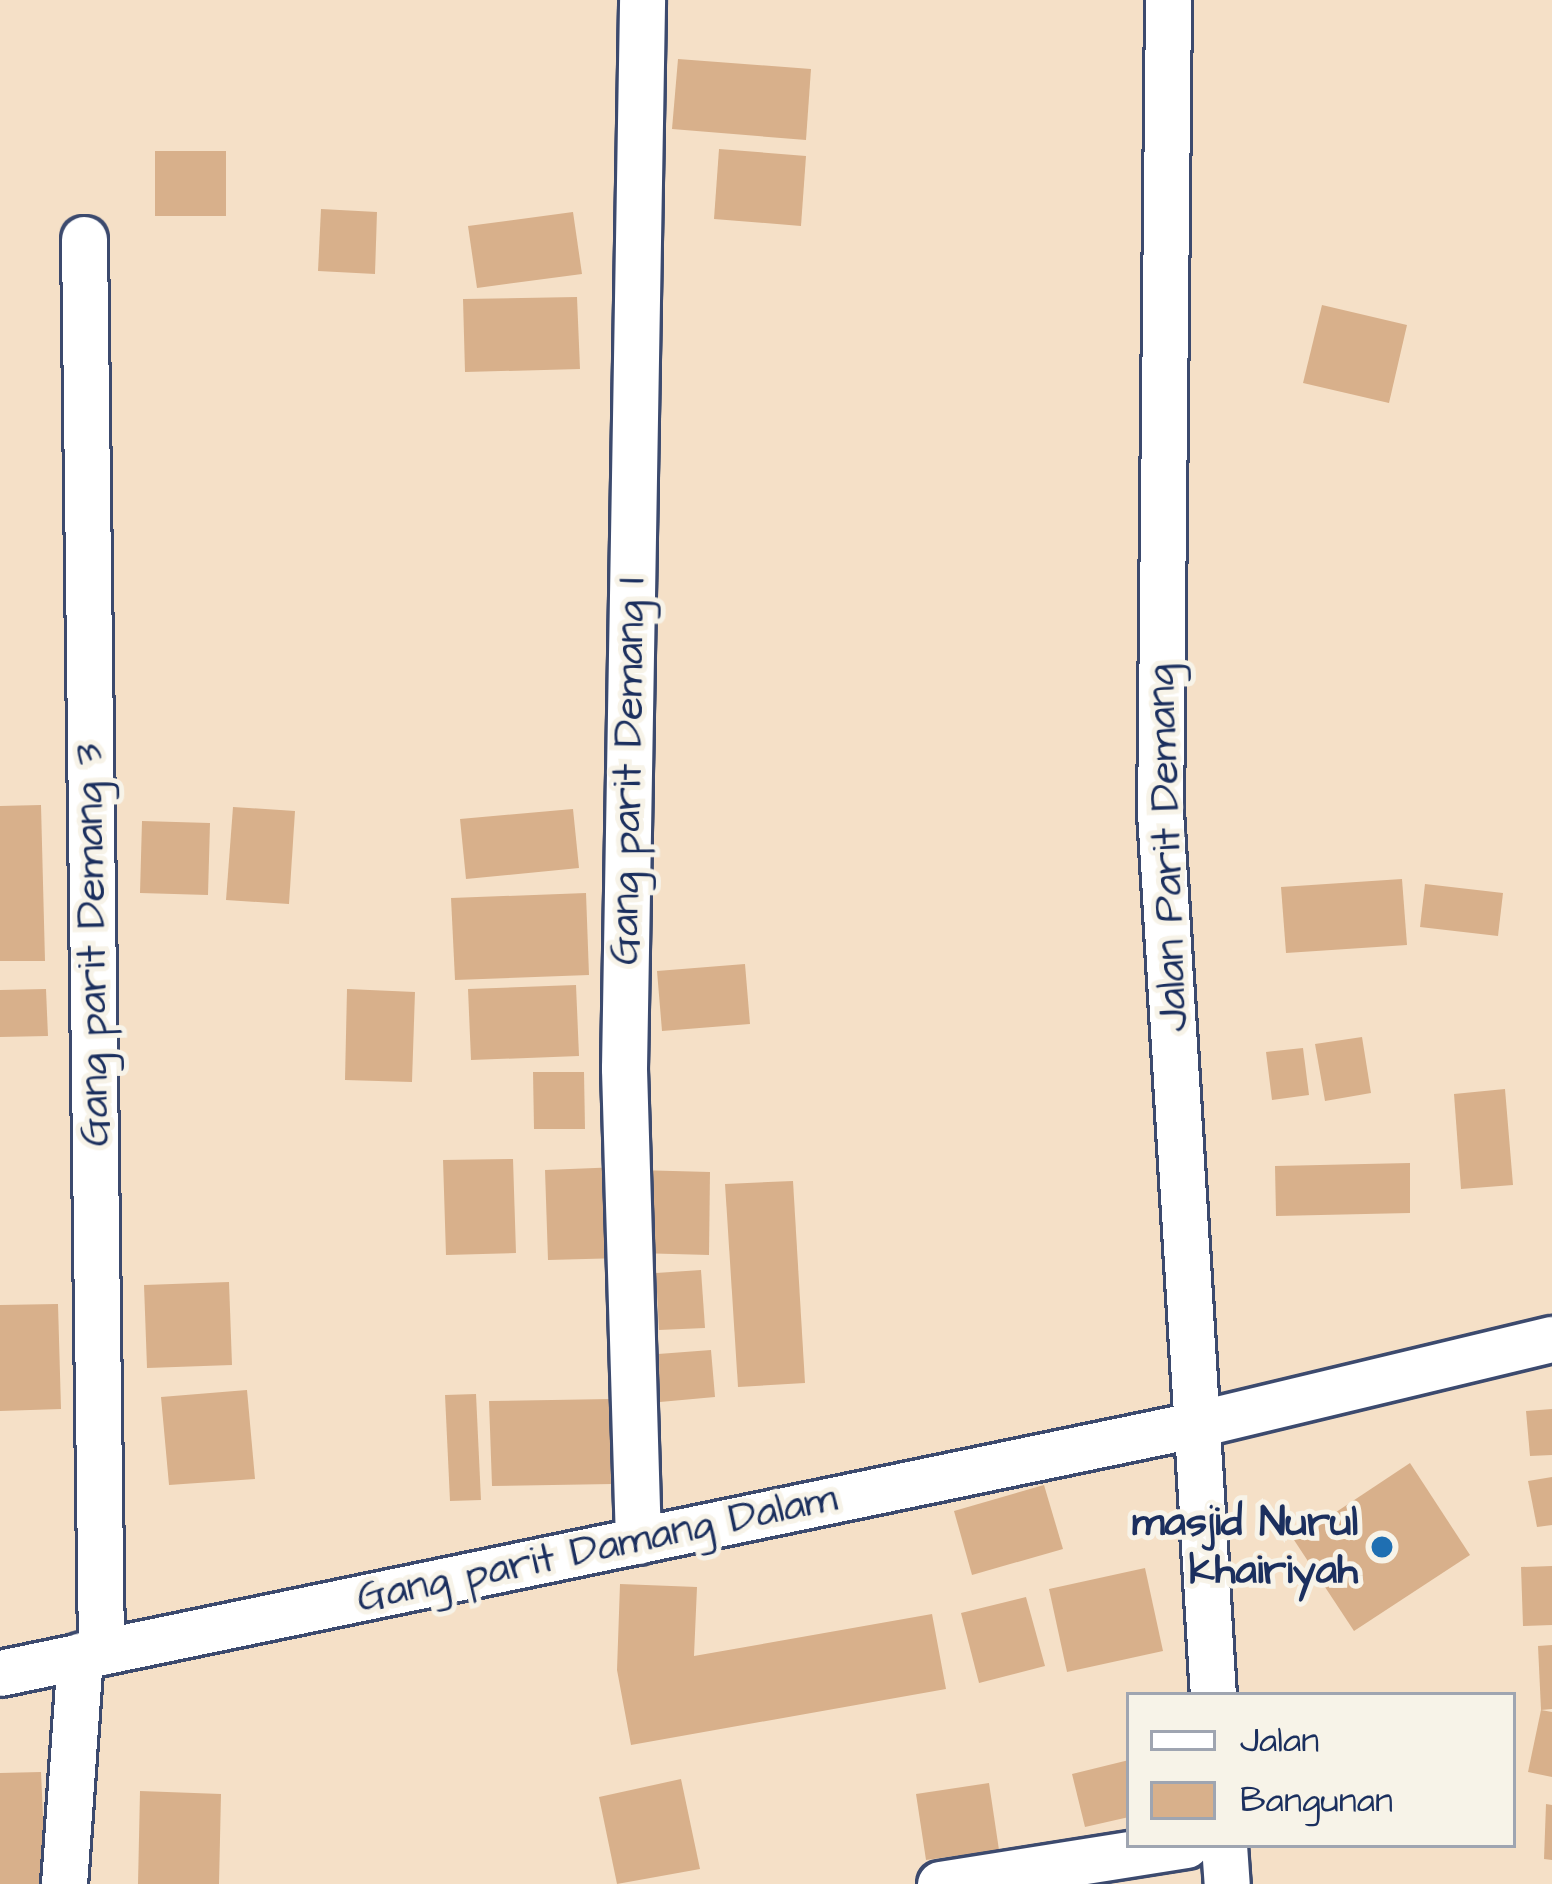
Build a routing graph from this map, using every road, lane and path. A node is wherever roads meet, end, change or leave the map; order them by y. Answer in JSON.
{"nodes":[{"id":1,"x":642,"y":0,"type":"edge"},
{"id":2,"x":1168,"y":0,"type":"edge"},
{"id":3,"x":84,"y":239,"type":"dead end"},
{"id":4,"x":1552,"y":1339,"type":"edge"},
{"id":5,"x":1193,"y":1425,"type":"junction"},
{"id":6,"x":638,"y":1541,"type":"junction"},
{"id":7,"x":91,"y":1654,"type":"junction"},
{"id":8,"x":0,"y":1672,"type":"edge"},
{"id":9,"x":1213,"y":1692,"type":"edge"},
{"id":10,"x":1167,"y":1848,"type":"edge"},
{"id":11,"x":1224,"y":1848,"type":"edge"},
{"id":12,"x":64,"y":1884,"type":"edge"},
{"id":13,"x":940,"y":1884,"type":"edge"},
{"id":14,"x":1227,"y":1884,"type":"edge"}],
"edges":[{"from":1,"to":6,"type":"street","name":"Gang parit Demang I"},
{"from":2,"to":5,"type":"street","name":"Jalan Parit Demang"},
{"from":3,"to":7,"type":"street","name":"Gang parit Demang 3"},
{"from":4,"to":5,"type":"street","name":"Gang parit Damang Dalam"},
{"from":5,"to":6,"type":"street","name":"Gang parit Damang Dalam"},
{"from":5,"to":9,"type":"street","name":"Jalan Parit Demang"},
{"from":6,"to":7,"type":"street","name":"Gang parit Damang Dalam"},
{"from":7,"to":8,"type":"street","name":"Gang parit Damang Dalam"},
{"from":7,"to":12,"type":"street","name":"Gang parit Demang 3"},
{"from":10,"to":13,"type":"street"},
{"from":11,"to":14,"type":"street"}]}
